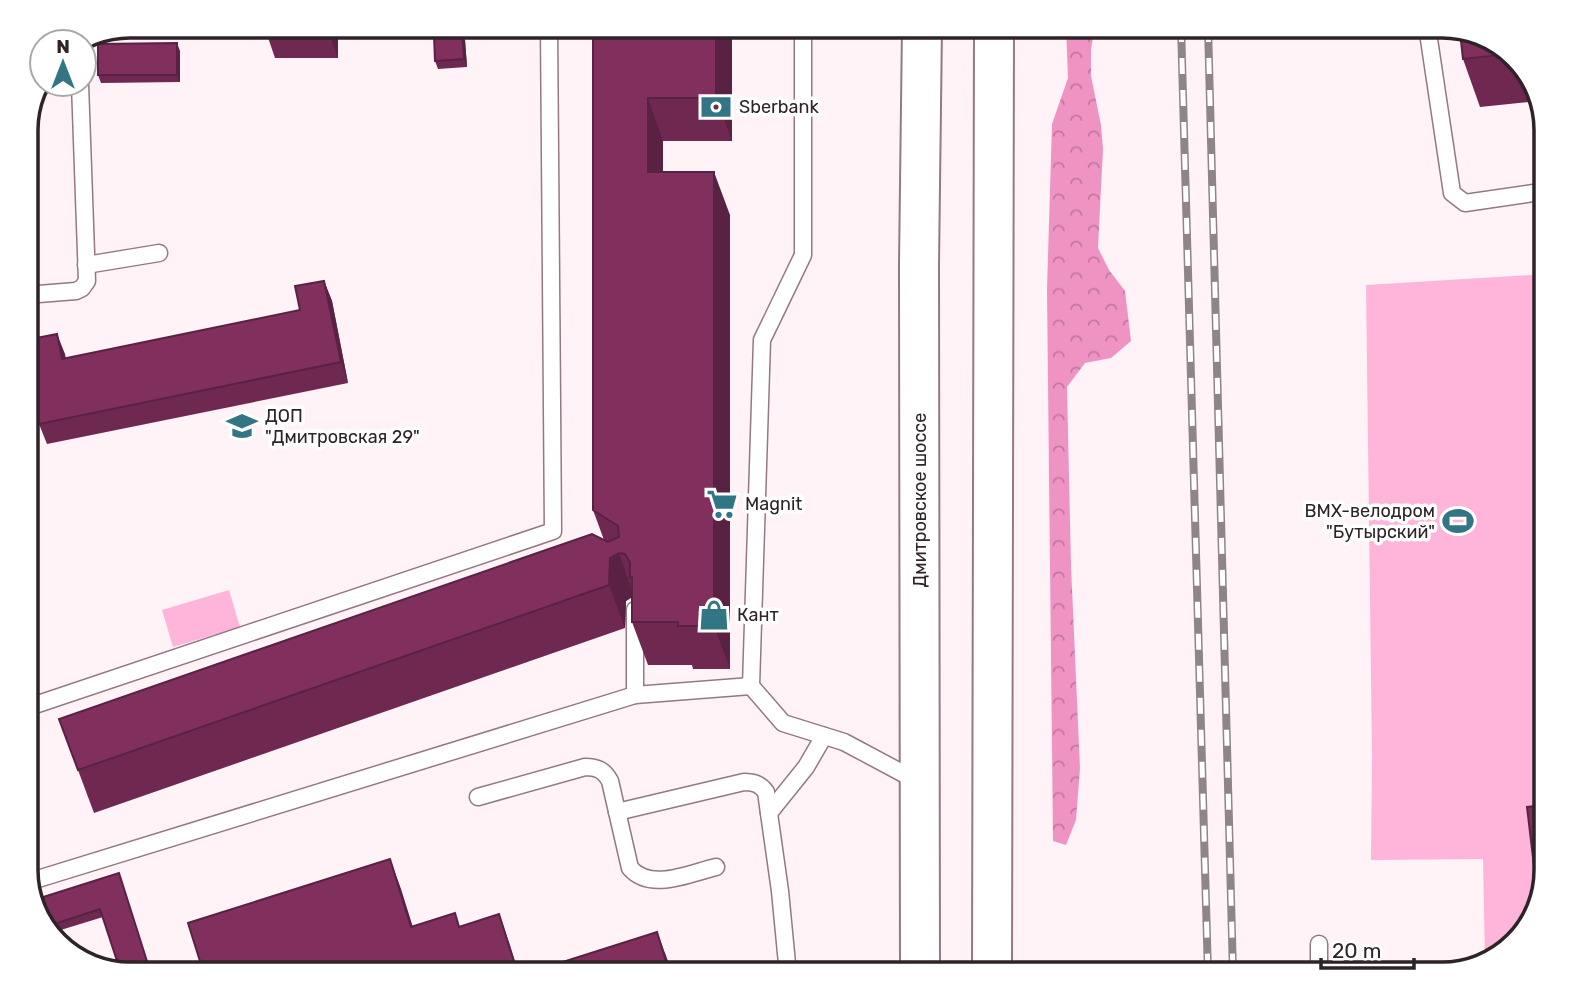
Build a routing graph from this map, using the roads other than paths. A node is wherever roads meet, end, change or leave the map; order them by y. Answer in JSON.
{"nodes":[{"id":1,"x":549,"y":38,"type":"edge"},
{"id":2,"x":803,"y":38,"type":"edge"},
{"id":3,"x":922,"y":38,"type":"edge"},
{"id":4,"x":994,"y":38,"type":"edge"},
{"id":5,"x":1429,"y":38,"type":"edge"},
{"id":6,"x":80,"y":98,"type":"edge"},
{"id":7,"x":1534,"y":193,"type":"edge"},
{"id":8,"x":159,"y":253,"type":"dead end"},
{"id":9,"x":86,"y":265,"type":"junction"},
{"id":10,"x":39,"y":294,"type":"edge"},
{"id":11,"x":635,"y":606,"type":"edge"},
{"id":12,"x":751,"y":685,"type":"junction"},
{"id":13,"x":635,"y":695,"type":"junction"},
{"id":14,"x":39,"y":704,"type":"edge"},
{"id":15,"x":824,"y":737,"type":"junction"},
{"id":16,"x":921,"y":783,"type":"junction"},
{"id":17,"x":478,"y":797,"type":"dead end"},
{"id":18,"x":617,"y":812,"type":"junction"},
{"id":19,"x":769,"y":813,"type":"junction"},
{"id":20,"x":716,"y":867,"type":"dead end"},
{"id":21,"x":39,"y":878,"type":"edge"},
{"id":22,"x":1319,"y":944,"type":"dead end"},
{"id":23,"x":787,"y":962,"type":"edge"},
{"id":24,"x":920,"y":962,"type":"edge"},
{"id":25,"x":992,"y":962,"type":"edge"},
{"id":26,"x":1319,"y":962,"type":"edge"}],
"edges":[{"from":1,"to":14,"type":"lane"},
{"from":2,"to":12,"type":"lane"},
{"from":3,"to":16,"type":"main road","name":"Дмитровское шоссе"},
{"from":4,"to":25,"type":"main road"},
{"from":5,"to":7,"type":"lane"},
{"from":6,"to":9,"type":"lane"},
{"from":8,"to":9,"type":"lane"},
{"from":9,"to":10,"type":"lane"},
{"from":11,"to":13,"type":"lane"},
{"from":12,"to":13,"type":"lane"},
{"from":12,"to":15,"type":"lane"},
{"from":13,"to":21,"type":"lane"},
{"from":15,"to":16,"type":"lane"},
{"from":15,"to":19,"type":"lane"},
{"from":16,"to":24,"type":"main road","name":"Дмитровское шоссе"},
{"from":17,"to":18,"type":"lane"},
{"from":18,"to":19,"type":"lane"},
{"from":18,"to":20,"type":"lane"},
{"from":19,"to":23,"type":"lane"},
{"from":22,"to":26,"type":"lane"}]}
